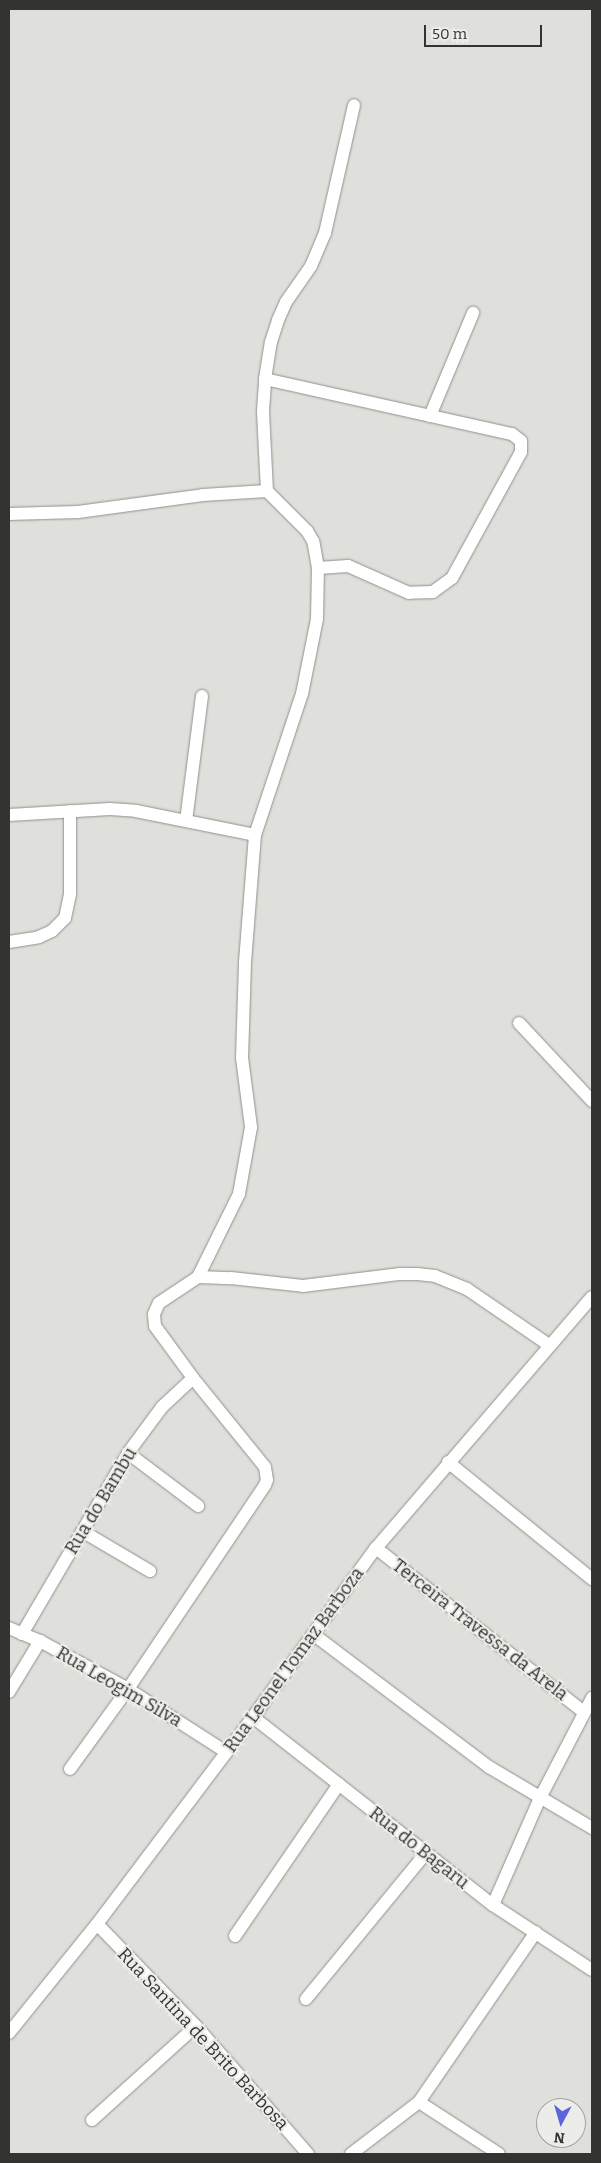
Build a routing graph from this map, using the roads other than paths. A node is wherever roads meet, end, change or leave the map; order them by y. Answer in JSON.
{"nodes":[{"id":1,"x":354,"y":105,"type":"dead end"},
{"id":2,"x":473,"y":313,"type":"dead end"},
{"id":3,"x":265,"y":379,"type":"junction"},
{"id":4,"x":430,"y":416,"type":"junction"},
{"id":5,"x":267,"y":491,"type":"junction"},
{"id":6,"x":9,"y":514,"type":"edge"},
{"id":7,"x":318,"y":568,"type":"junction"},
{"id":8,"x":202,"y":696,"type":"dead end"},
{"id":9,"x":70,"y":811,"type":"junction"},
{"id":10,"x":9,"y":815,"type":"edge"},
{"id":11,"x":186,"y":821,"type":"junction"},
{"id":12,"x":255,"y":835,"type":"junction"},
{"id":13,"x":9,"y":942,"type":"edge"},
{"id":14,"x":519,"y":1023,"type":"dead end"},
{"id":15,"x":592,"y":1101,"type":"edge"},
{"id":16,"x":198,"y":1277,"type":"junction"},
{"id":17,"x":592,"y":1297,"type":"edge"},
{"id":18,"x":549,"y":1345,"type":"junction"},
{"id":19,"x":192,"y":1378,"type":"junction"},
{"id":20,"x":128,"y":1453,"type":"junction"},
{"id":21,"x":448,"y":1462,"type":"junction"},
{"id":22,"x":198,"y":1506,"type":"dead end"},
{"id":23,"x":82,"y":1531,"type":"junction"},
{"id":24,"x":376,"y":1548,"type":"junction"},
{"id":25,"x":150,"y":1571,"type":"dead end"},
{"id":26,"x":592,"y":1579,"type":"edge"},
{"id":27,"x":9,"y":1628,"type":"edge"},
{"id":28,"x":22,"y":1634,"type":"junction"},
{"id":29,"x":313,"y":1634,"type":"junction"},
{"id":30,"x":40,"y":1641,"type":"junction"},
{"id":31,"x":128,"y":1689,"type":"junction"},
{"id":32,"x":9,"y":1692,"type":"edge"},
{"id":33,"x":592,"y":1698,"type":"edge"},
{"id":34,"x":584,"y":1712,"type":"junction"},
{"id":35,"x":253,"y":1717,"type":"junction"},
{"id":36,"x":226,"y":1752,"type":"junction"},
{"id":37,"x":70,"y":1769,"type":"dead end"},
{"id":38,"x":339,"y":1784,"type":"junction"},
{"id":39,"x":540,"y":1798,"type":"junction"},
{"id":40,"x":592,"y":1828,"type":"edge"},
{"id":41,"x":425,"y":1854,"type":"junction"},
{"id":42,"x":493,"y":1905,"type":"junction"},
{"id":43,"x":97,"y":1924,"type":"junction"},
{"id":44,"x":536,"y":1932,"type":"junction"},
{"id":45,"x":235,"y":1936,"type":"dead end"},
{"id":46,"x":592,"y":1970,"type":"edge"},
{"id":47,"x":306,"y":1999,"type":"dead end"},
{"id":48,"x":196,"y":2026,"type":"junction"},
{"id":49,"x":9,"y":2033,"type":"edge"},
{"id":50,"x":418,"y":2102,"type":"junction"},
{"id":51,"x":92,"y":2120,"type":"dead end"},
{"id":52,"x":308,"y":2154,"type":"edge"},
{"id":53,"x":351,"y":2154,"type":"edge"},
{"id":54,"x":499,"y":2154,"type":"edge"}],
"edges":[{"from":1,"to":3,"type":"street"},
{"from":2,"to":4,"type":"street"},
{"from":3,"to":4,"type":"street"},
{"from":3,"to":5,"type":"street"},
{"from":4,"to":7,"type":"street"},
{"from":5,"to":6,"type":"street"},
{"from":5,"to":7,"type":"street"},
{"from":7,"to":12,"type":"street"},
{"from":8,"to":11,"type":"street"},
{"from":9,"to":10,"type":"street"},
{"from":9,"to":11,"type":"street"},
{"from":9,"to":13,"type":"street"},
{"from":11,"to":12,"type":"street"},
{"from":12,"to":16,"type":"street"},
{"from":14,"to":15,"type":"street"},
{"from":16,"to":18,"type":"street"},
{"from":16,"to":19,"type":"street"},
{"from":17,"to":18,"type":"street","name":"Rua Leonel Tomaz Barboza"},
{"from":18,"to":21,"type":"street","name":"Rua Leonel Tomaz Barboza"},
{"from":19,"to":20,"type":"street","name":"Rua do Bambu"},
{"from":19,"to":31,"type":"street"},
{"from":20,"to":22,"type":"street"},
{"from":20,"to":23,"type":"street","name":"Rua do Bambu"},
{"from":21,"to":24,"type":"street","name":"Rua Leonel Tomaz Barboza"},
{"from":21,"to":26,"type":"street"},
{"from":23,"to":25,"type":"street"},
{"from":23,"to":28,"type":"street","name":"Rua do Bambu"},
{"from":24,"to":29,"type":"street","name":"Rua Leonel Tomaz Barboza"},
{"from":24,"to":34,"type":"street","name":"Terceira Travessa da Arela"},
{"from":27,"to":28,"type":"street","name":"Rua Leogim Silva"},
{"from":28,"to":30,"type":"street","name":"Rua Leogim Silva"},
{"from":29,"to":35,"type":"street","name":"Rua Leonel Tomaz Barboza"},
{"from":29,"to":39,"type":"street"},
{"from":30,"to":31,"type":"street","name":"Rua Leogim Silva"},
{"from":30,"to":32,"type":"street"},
{"from":31,"to":36,"type":"street","name":"Rua Leogim Silva"},
{"from":31,"to":37,"type":"street"},
{"from":33,"to":34,"type":"street"},
{"from":34,"to":39,"type":"street"},
{"from":35,"to":36,"type":"street","name":"Rua Leonel Tomaz Barboza"},
{"from":35,"to":38,"type":"street","name":"Rua do Bagaru"},
{"from":36,"to":43,"type":"street","name":"Rua Leonel Tomaz Barboza"},
{"from":38,"to":41,"type":"street","name":"Rua do Bagaru"},
{"from":38,"to":45,"type":"street"},
{"from":39,"to":40,"type":"street"},
{"from":39,"to":42,"type":"street"},
{"from":41,"to":42,"type":"street","name":"Rua do Bagaru"},
{"from":41,"to":47,"type":"street"},
{"from":42,"to":44,"type":"street","name":"Rua do Bagaru"},
{"from":43,"to":48,"type":"street","name":"Rua Santina de Brito Barbosa"},
{"from":43,"to":49,"type":"street","name":"Rua Leonel Tomaz Barboza"},
{"from":44,"to":46,"type":"street","name":"Rua do Bagaru"},
{"from":44,"to":50,"type":"street"},
{"from":48,"to":51,"type":"street"},
{"from":48,"to":52,"type":"street","name":"Rua Santina de Brito Barbosa"},
{"from":50,"to":53,"type":"street"},
{"from":50,"to":54,"type":"street"}]}
